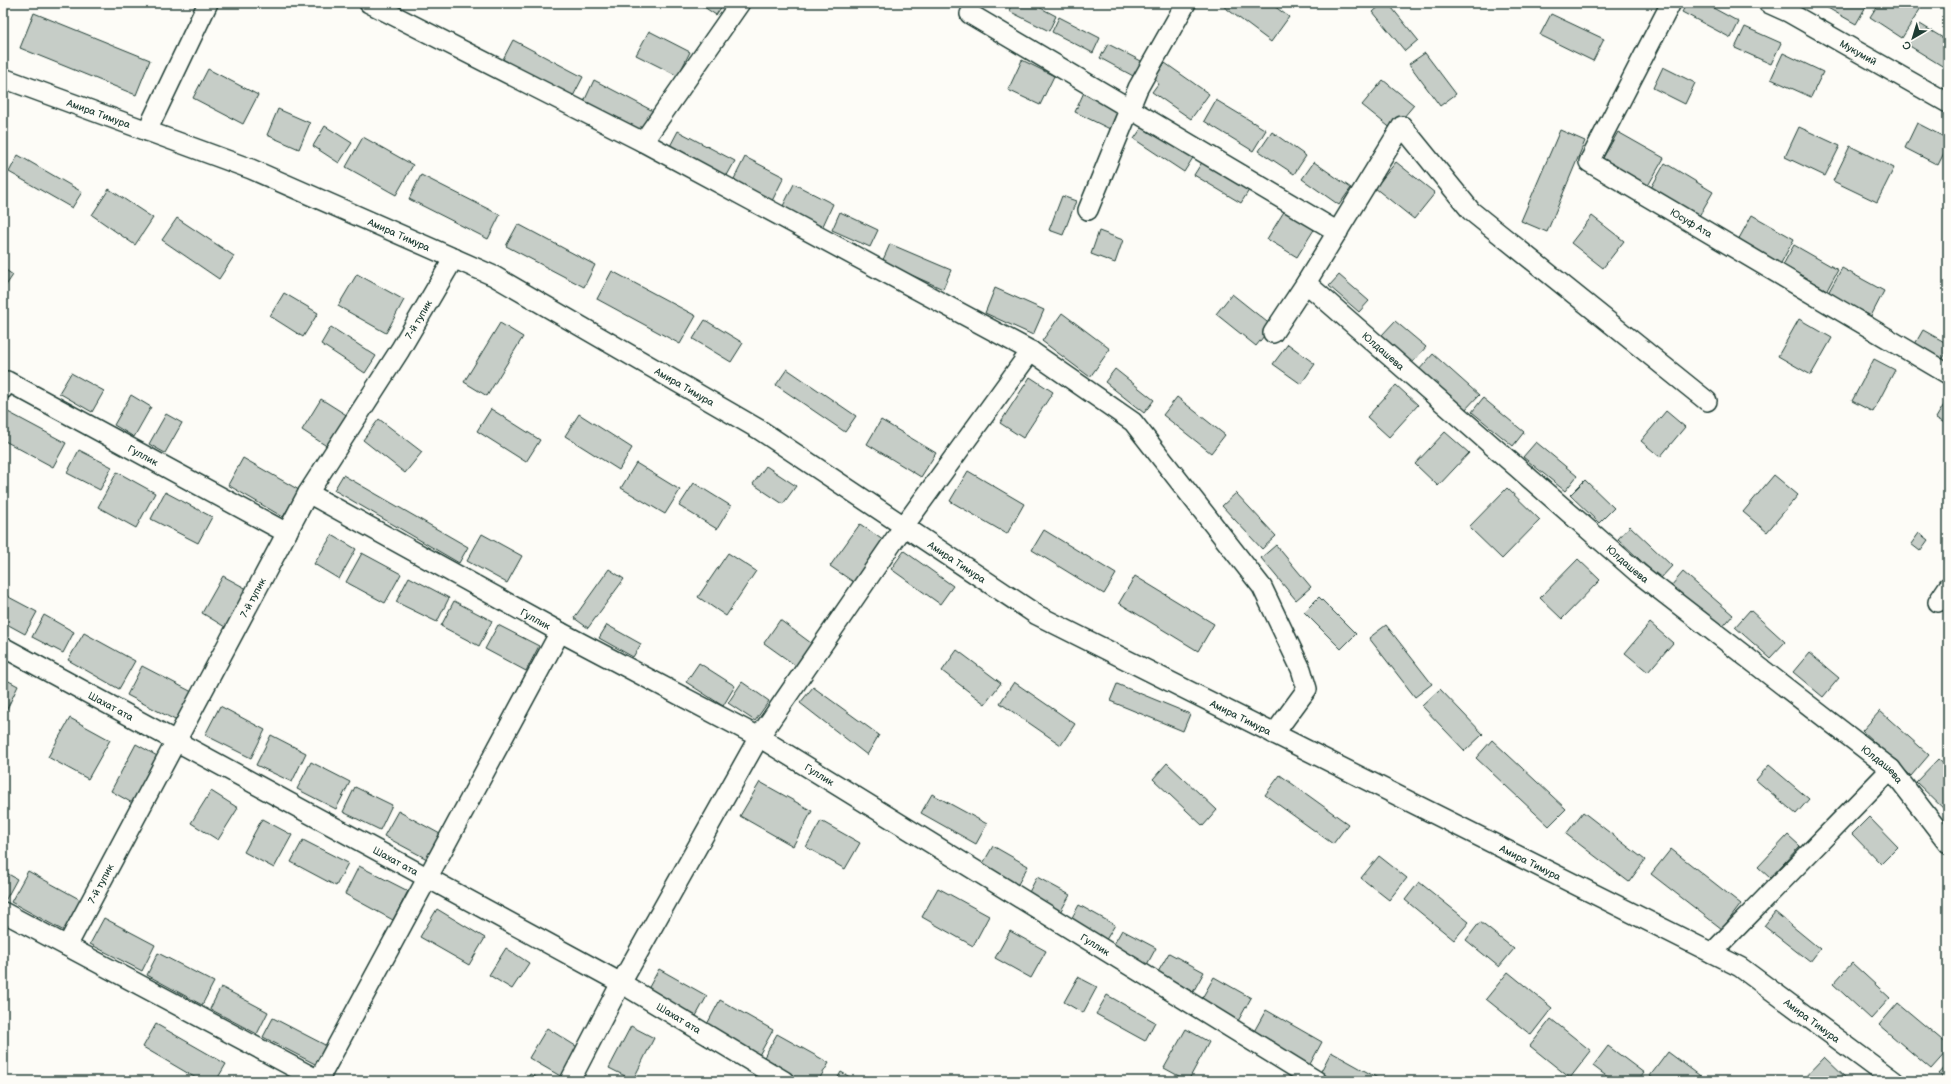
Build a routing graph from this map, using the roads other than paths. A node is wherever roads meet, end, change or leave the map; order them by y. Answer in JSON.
{"nodes":[{"id":1,"x":208,"y":3,"type":"edge"},
{"id":2,"x":369,"y":3,"type":"edge"},
{"id":3,"x":740,"y":3,"type":"edge"},
{"id":4,"x":1186,"y":3,"type":"edge"},
{"id":5,"x":1671,"y":3,"type":"edge"},
{"id":6,"x":1768,"y":3,"type":"edge"},
{"id":7,"x":1791,"y":7,"type":"edge"},
{"id":8,"x":970,"y":14,"type":"dead end"},
{"id":9,"x":3,"y":78,"type":"edge"},
{"id":10,"x":1948,"y":103,"type":"edge"},
{"id":11,"x":1130,"y":109,"type":"junction"},
{"id":12,"x":147,"y":131,"type":"junction"},
{"id":13,"x":644,"y":142,"type":"junction"},
{"id":14,"x":1088,"y":210,"type":"dead end"},
{"id":15,"x":1338,"y":232,"type":"junction"},
{"id":16,"x":454,"y":258,"type":"junction"},
{"id":17,"x":1306,"y":283,"type":"junction"},
{"id":18,"x":1274,"y":333,"type":"dead end"},
{"id":19,"x":1031,"y":350,"type":"junction"},
{"id":20,"x":1948,"y":374,"type":"edge"},
{"id":21,"x":3,"y":389,"type":"edge"},
{"id":22,"x":1707,"y":401,"type":"dead end"},
{"id":23,"x":308,"y":493,"type":"junction"},
{"id":24,"x":904,"y":526,"type":"junction"},
{"id":25,"x":287,"y":533,"type":"junction"},
{"id":26,"x":560,"y":632,"type":"junction"},
{"id":27,"x":3,"y":647,"type":"edge"},
{"id":28,"x":1274,"y":734,"type":"junction"},
{"id":29,"x":759,"y":737,"type":"junction"},
{"id":30,"x":177,"y":741,"type":"junction"},
{"id":31,"x":1891,"y":769,"type":"junction"},
{"id":32,"x":1948,"y":843,"type":"edge"},
{"id":33,"x":428,"y":878,"type":"junction"},
{"id":34,"x":3,"y":912,"type":"edge"},
{"id":35,"x":67,"y":946,"type":"junction"},
{"id":36,"x":1712,"y":953,"type":"junction"},
{"id":37,"x":621,"y":983,"type":"junction"},
{"id":38,"x":318,"y":1081,"type":"edge"},
{"id":39,"x":570,"y":1081,"type":"edge"},
{"id":40,"x":784,"y":1081,"type":"edge"},
{"id":41,"x":1317,"y":1081,"type":"edge"},
{"id":42,"x":1894,"y":1081,"type":"edge"}],
"edges":[{"from":1,"to":12,"type":"street"},
{"from":2,"to":13,"type":"street"},
{"from":3,"to":13,"type":"street"},
{"from":4,"to":11,"type":"street"},
{"from":5,"to":20,"type":"street","name":"Юсуф Ата"},
{"from":6,"to":7,"type":"street","name":"Мукумий"},
{"from":7,"to":10,"type":"street","name":"Мукумий"},
{"from":8,"to":11,"type":"street"},
{"from":9,"to":12,"type":"street","name":"Амира Тимура"},
{"from":11,"to":14,"type":"street"},
{"from":11,"to":15,"type":"street"},
{"from":12,"to":16,"type":"street","name":"Амира Тимура"},
{"from":13,"to":19,"type":"street"},
{"from":15,"to":17,"type":"street"},
{"from":15,"to":22,"type":"street"},
{"from":16,"to":23,"type":"street","name":"7-й тупик"},
{"from":16,"to":24,"type":"street","name":"Амира Тимура"},
{"from":17,"to":18,"type":"street"},
{"from":17,"to":31,"type":"street","name":"Юлдашева"},
{"from":19,"to":24,"type":"street"},
{"from":19,"to":28,"type":"street"},
{"from":21,"to":25,"type":"street","name":"Гуллик"},
{"from":23,"to":25,"type":"street","name":"7-й тупик"},
{"from":23,"to":26,"type":"street","name":"Гуллик"},
{"from":24,"to":28,"type":"street","name":"Амира Тимура"},
{"from":24,"to":29,"type":"street"},
{"from":25,"to":30,"type":"street","name":"7-й тупик"},
{"from":26,"to":29,"type":"street","name":"Гуллик"},
{"from":26,"to":33,"type":"street"},
{"from":27,"to":30,"type":"street","name":"Шахат ата"},
{"from":28,"to":36,"type":"street","name":"Амира Тимура"},
{"from":29,"to":37,"type":"street"},
{"from":29,"to":41,"type":"street","name":"Гуллик"},
{"from":30,"to":33,"type":"street","name":"Шахат ата"},
{"from":30,"to":35,"type":"street","name":"7-й тупик"},
{"from":31,"to":32,"type":"street","name":"Юлдашева"},
{"from":31,"to":36,"type":"street"},
{"from":33,"to":37,"type":"street","name":"Шахат ата"},
{"from":33,"to":38,"type":"street"},
{"from":34,"to":35,"type":"street"},
{"from":35,"to":38,"type":"street"},
{"from":36,"to":42,"type":"street","name":"Амира Тимура"},
{"from":37,"to":39,"type":"street"},
{"from":37,"to":40,"type":"street","name":"Шахат ата"}]}
